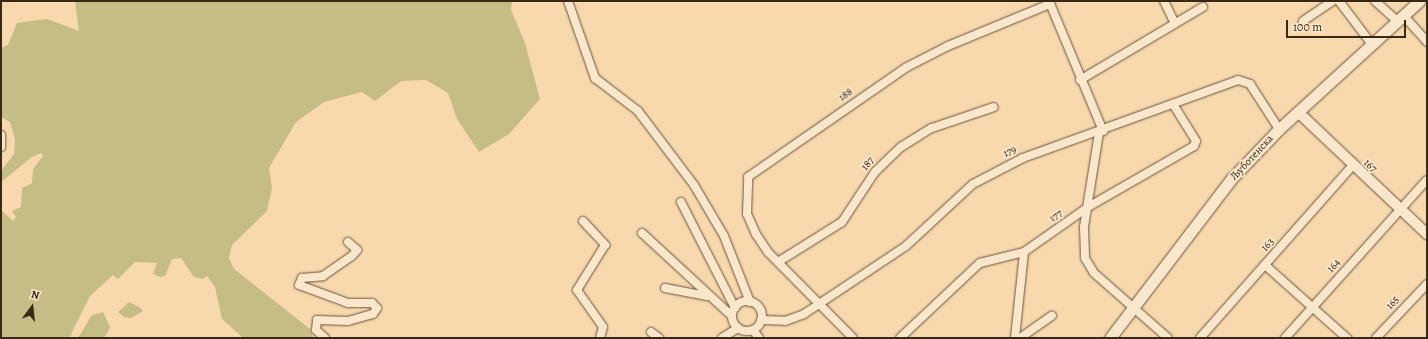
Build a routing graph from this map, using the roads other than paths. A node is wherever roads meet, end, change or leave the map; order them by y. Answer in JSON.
{"nodes":[{"id":1,"x":568,"y":1,"type":"edge"},
{"id":2,"x":1164,"y":1,"type":"edge"},
{"id":3,"x":1333,"y":1,"type":"edge"},
{"id":4,"x":1339,"y":1,"type":"edge"},
{"id":5,"x":1375,"y":1,"type":"edge"},
{"id":6,"x":1419,"y":1,"type":"edge"},
{"id":7,"x":1050,"y":2,"type":"edge"},
{"id":8,"x":1203,"y":7,"type":"dead end"},
{"id":9,"x":1400,"y":18,"type":"junction"},
{"id":10,"x":1303,"y":21,"type":"dead end"},
{"id":11,"x":1175,"y":24,"type":"junction"},
{"id":12,"x":1427,"y":42,"type":"edge"},
{"id":13,"x":1373,"y":46,"type":"junction"},
{"id":14,"x":1080,"y":80,"type":"junction"},
{"id":15,"x":1173,"y":104,"type":"junction"},
{"id":16,"x":994,"y":107,"type":"dead end"},
{"id":17,"x":1298,"y":112,"type":"junction"},
{"id":18,"x":1279,"y":128,"type":"junction"},
{"id":19,"x":1101,"y":132,"type":"junction"},
{"id":20,"x":1,"y":135,"type":"edge"},
{"id":21,"x":1,"y":148,"type":"edge"},
{"id":22,"x":1352,"y":166,"type":"junction"},
{"id":23,"x":1427,"y":180,"type":"edge"},
{"id":24,"x":681,"y":202,"type":"dead end"},
{"id":25,"x":1088,"y":207,"type":"junction"},
{"id":26,"x":1399,"y":208,"type":"junction"},
{"id":27,"x":583,"y":221,"type":"dead end"},
{"id":28,"x":642,"y":233,"type":"dead end"},
{"id":29,"x":1427,"y":234,"type":"edge"},
{"id":30,"x":348,"y":242,"type":"dead end"},
{"id":31,"x":1024,"y":252,"type":"junction"},
{"id":32,"x":778,"y":262,"type":"junction"},
{"id":33,"x":1265,"y":265,"type":"junction"},
{"id":34,"x":1427,"y":284,"type":"edge"},
{"id":35,"x":665,"y":288,"type":"dead end"},
{"id":36,"x":707,"y":297,"type":"junction"},
{"id":37,"x":750,"y":302,"type":"junction"},
{"id":38,"x":819,"y":302,"type":"junction"},
{"id":39,"x":1312,"y":307,"type":"junction"},
{"id":40,"x":1132,"y":309,"type":"junction"},
{"id":41,"x":733,"y":312,"type":"junction"},
{"id":42,"x":1052,"y":316,"type":"dead end"},
{"id":43,"x":761,"y":320,"type":"junction"},
{"id":44,"x":738,"y":328,"type":"junction"},
{"id":45,"x":753,"y":330,"type":"junction"},
{"id":46,"x":651,"y":332,"type":"dead end"},
{"id":47,"x":325,"y":338,"type":"edge"},
{"id":48,"x":600,"y":338,"type":"edge"},
{"id":49,"x":659,"y":338,"type":"edge"},
{"id":50,"x":722,"y":338,"type":"edge"},
{"id":51,"x":759,"y":338,"type":"edge"},
{"id":52,"x":853,"y":338,"type":"edge"},
{"id":53,"x":900,"y":338,"type":"edge"},
{"id":54,"x":1016,"y":338,"type":"edge"},
{"id":55,"x":1020,"y":338,"type":"edge"},
{"id":56,"x":1110,"y":338,"type":"edge"},
{"id":57,"x":1168,"y":338,"type":"edge"},
{"id":58,"x":1200,"y":338,"type":"edge"},
{"id":59,"x":1285,"y":338,"type":"edge"},
{"id":60,"x":1347,"y":338,"type":"edge"},
{"id":61,"x":1376,"y":338,"type":"edge"}],
"edges":[{"from":1,"to":37,"type":"street"},
{"from":2,"to":11,"type":"street"},
{"from":3,"to":10,"type":"street"},
{"from":4,"to":13,"type":"street"},
{"from":5,"to":9,"type":"street"},
{"from":6,"to":9,"type":"main road","name":"Љуботенска"},
{"from":7,"to":14,"type":"street"},
{"from":7,"to":32,"type":"street","name":"188"},
{"from":8,"to":11,"type":"street"},
{"from":9,"to":12,"type":"street"},
{"from":9,"to":13,"type":"main road","name":"Љуботенска"},
{"from":11,"to":14,"type":"street"},
{"from":13,"to":17,"type":"main road","name":"Љуботенска"},
{"from":14,"to":19,"type":"street"},
{"from":15,"to":18,"type":"street","name":"179"},
{"from":15,"to":19,"type":"street","name":"179"},
{"from":15,"to":25,"type":"street","name":"177"},
{"from":16,"to":32,"type":"street","name":"187"},
{"from":17,"to":18,"type":"main road","name":"Љуботенска"},
{"from":17,"to":22,"type":"street","name":"167"},
{"from":18,"to":40,"type":"main road","name":"Љуботенска"},
{"from":19,"to":25,"type":"street"},
{"from":19,"to":38,"type":"street","name":"179"},
{"from":20,"to":21,"type":"street"},
{"from":22,"to":26,"type":"street","name":"167"},
{"from":22,"to":33,"type":"street","name":"163"},
{"from":23,"to":26,"type":"street","name":"164"},
{"from":24,"to":41,"type":"street"},
{"from":25,"to":31,"type":"street","name":"177"},
{"from":25,"to":40,"type":"street"},
{"from":26,"to":29,"type":"street","name":"167"},
{"from":26,"to":39,"type":"street","name":"164"},
{"from":27,"to":48,"type":"street"},
{"from":28,"to":36,"type":"street"},
{"from":30,"to":47,"type":"street"},
{"from":31,"to":53,"type":"street","name":"177"},
{"from":31,"to":54,"type":"street"},
{"from":32,"to":38,"type":"street","name":"188"},
{"from":33,"to":39,"type":"street"},
{"from":33,"to":58,"type":"street","name":"163"},
{"from":34,"to":61,"type":"street","name":"165"},
{"from":35,"to":36,"type":"street"},
{"from":36,"to":41,"type":"street"},
{"from":37,"to":41,"type":"street"},
{"from":37,"to":43,"type":"street"},
{"from":38,"to":43,"type":"street","name":"179"},
{"from":38,"to":52,"type":"street","name":"188"},
{"from":39,"to":59,"type":"street","name":"164"},
{"from":39,"to":60,"type":"street"},
{"from":40,"to":56,"type":"main road","name":"Љуботенска"},
{"from":40,"to":57,"type":"street"},
{"from":41,"to":44,"type":"street"},
{"from":42,"to":55,"type":"street"},
{"from":43,"to":45,"type":"street"},
{"from":44,"to":45,"type":"street"},
{"from":44,"to":50,"type":"street"},
{"from":45,"to":51,"type":"street"},
{"from":46,"to":49,"type":"street"}]}
